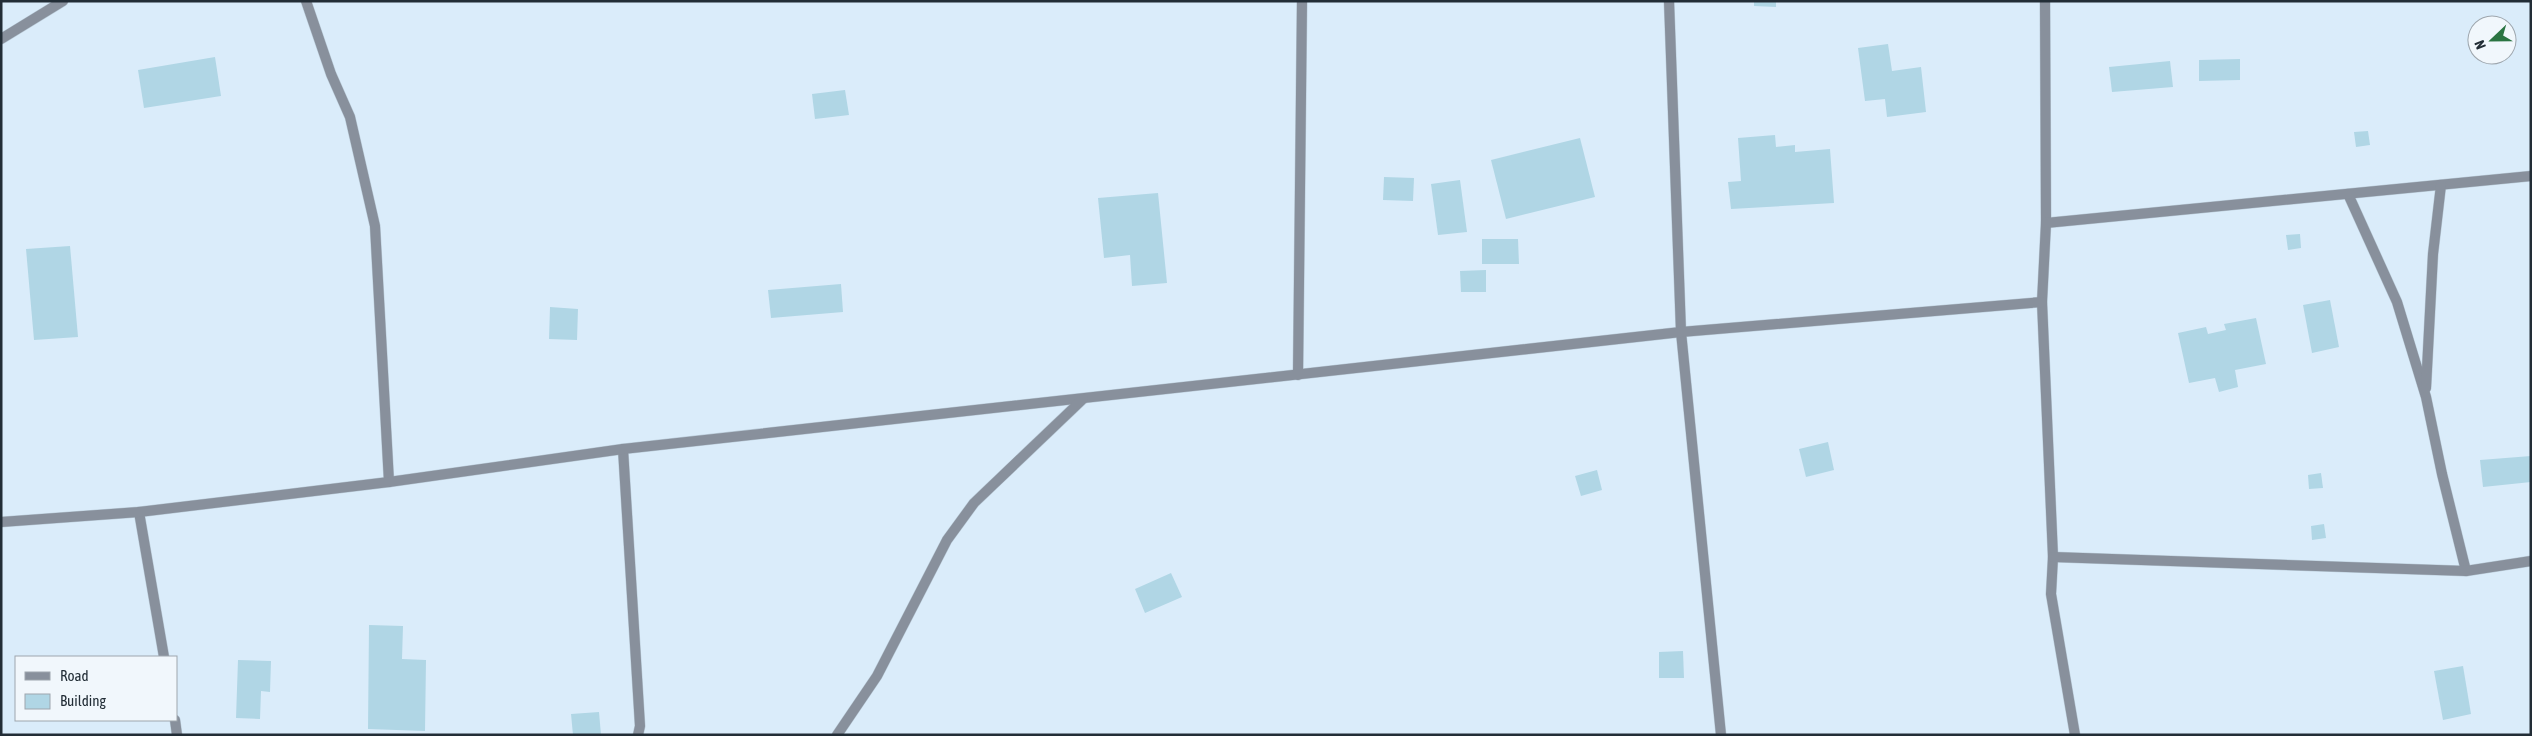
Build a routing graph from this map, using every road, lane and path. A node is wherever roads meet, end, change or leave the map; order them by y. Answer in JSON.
{"nodes":[{"id":1,"x":63,"y":1,"type":"edge"},
{"id":2,"x":306,"y":1,"type":"edge"},
{"id":3,"x":1302,"y":1,"type":"edge"},
{"id":4,"x":1669,"y":1,"type":"edge"},
{"id":5,"x":2045,"y":1,"type":"edge"},
{"id":6,"x":1,"y":39,"type":"edge"},
{"id":7,"x":2531,"y":176,"type":"edge"},
{"id":8,"x":2441,"y":185,"type":"junction"},
{"id":9,"x":2348,"y":194,"type":"junction"},
{"id":10,"x":2046,"y":223,"type":"junction"},
{"id":11,"x":2042,"y":302,"type":"junction"},
{"id":12,"x":1681,"y":332,"type":"junction"},
{"id":13,"x":1298,"y":375,"type":"junction"},
{"id":14,"x":2426,"y":397,"type":"junction"},
{"id":15,"x":1083,"y":399,"type":"junction"},
{"id":16,"x":622,"y":449,"type":"junction"},
{"id":17,"x":389,"y":482,"type":"junction"},
{"id":18,"x":139,"y":512,"type":"junction"},
{"id":19,"x":1,"y":522,"type":"edge"},
{"id":20,"x":2053,"y":557,"type":"junction"},
{"id":21,"x":2531,"y":562,"type":"edge"},
{"id":22,"x":2466,"y":571,"type":"junction"},
{"id":23,"x":164,"y":656,"type":"edge"},
{"id":24,"x":175,"y":721,"type":"edge"},
{"id":25,"x":177,"y":735,"type":"edge"},
{"id":26,"x":638,"y":735,"type":"edge"},
{"id":27,"x":837,"y":735,"type":"edge"},
{"id":28,"x":1721,"y":735,"type":"edge"},
{"id":29,"x":2075,"y":735,"type":"edge"}],
"edges":[{"from":1,"to":6,"type":"street"},
{"from":2,"to":17,"type":"street"},
{"from":3,"to":13,"type":"street"},
{"from":4,"to":12,"type":"street"},
{"from":5,"to":10,"type":"street"},
{"from":7,"to":8,"type":"street"},
{"from":8,"to":9,"type":"street"},
{"from":8,"to":14,"type":"street"},
{"from":9,"to":10,"type":"street"},
{"from":9,"to":14,"type":"street"},
{"from":10,"to":11,"type":"street"},
{"from":11,"to":12,"type":"street"},
{"from":11,"to":20,"type":"street"},
{"from":12,"to":13,"type":"street"},
{"from":12,"to":28,"type":"street"},
{"from":13,"to":15,"type":"street"},
{"from":14,"to":22,"type":"street"},
{"from":15,"to":16,"type":"street"},
{"from":15,"to":27,"type":"street"},
{"from":16,"to":17,"type":"street"},
{"from":16,"to":26,"type":"street"},
{"from":17,"to":18,"type":"street"},
{"from":18,"to":19,"type":"street"},
{"from":18,"to":23,"type":"street"},
{"from":20,"to":22,"type":"street"},
{"from":20,"to":29,"type":"street"},
{"from":21,"to":22,"type":"street"},
{"from":24,"to":25,"type":"street"}]}
